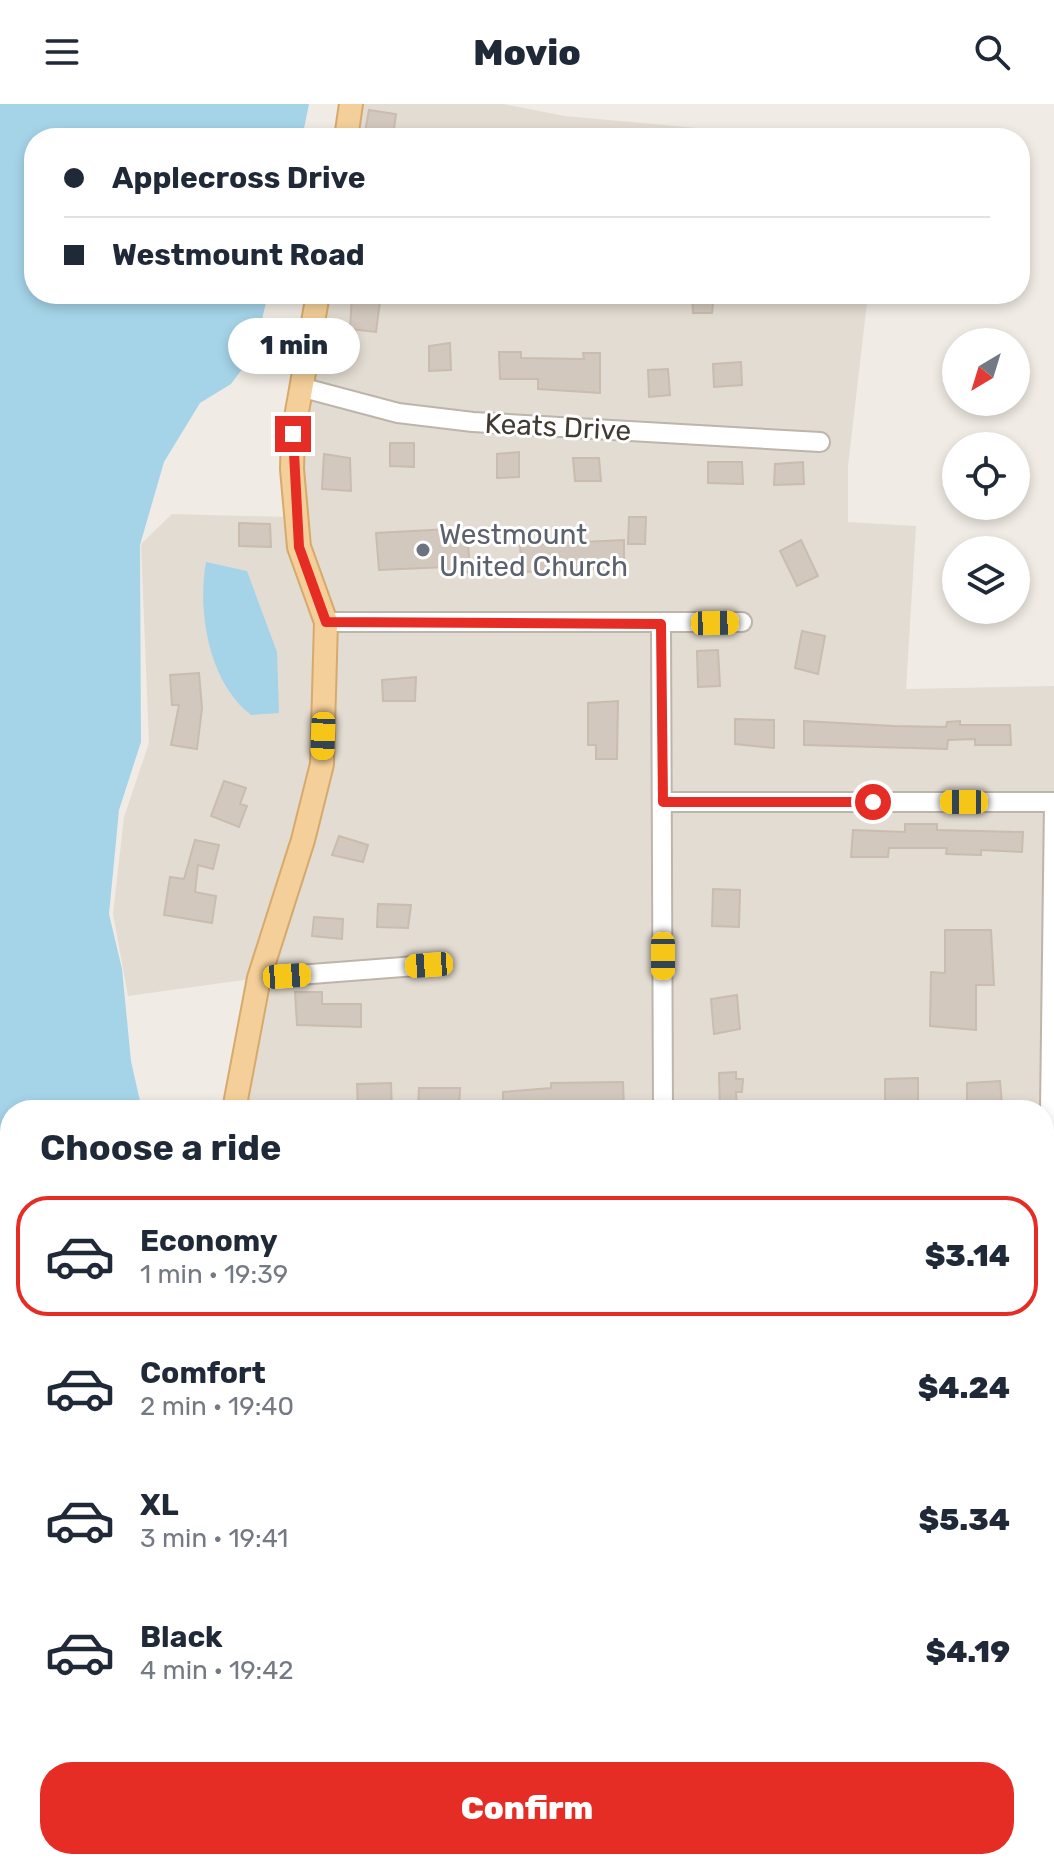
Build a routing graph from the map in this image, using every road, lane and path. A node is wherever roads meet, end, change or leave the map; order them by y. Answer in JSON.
{"nodes":[{"id":1,"x":351,"y":104,"type":"edge"},
{"id":2,"x":347,"y":128,"type":"edge"},
{"id":3,"x":316,"y":304,"type":"edge"},
{"id":4,"x":300,"y":387,"type":"junction"},
{"id":5,"x":820,"y":442,"type":"dead end"},
{"id":6,"x":326,"y":622,"type":"junction"},
{"id":7,"x":742,"y":622,"type":"dead end"},
{"id":8,"x":661,"y":624,"type":"junction"},
{"id":9,"x":663,"y":802,"type":"junction"},
{"id":10,"x":1054,"y":802,"type":"edge"},
{"id":11,"x":429,"y":965,"type":"dead end"},
{"id":12,"x":259,"y":978,"type":"junction"},
{"id":13,"x":236,"y":1100,"type":"edge"},
{"id":14,"x":663,"y":1100,"type":"edge"},
{"id":15,"x":1050,"y":1100,"type":"edge"}],
"edges":[{"from":1,"to":2,"type":"main road"},
{"from":3,"to":4,"type":"main road"},
{"from":4,"to":5,"type":"street","name":"Keats Drive"},
{"from":4,"to":6,"type":"main road"},
{"from":6,"to":8,"type":"street"},
{"from":6,"to":12,"type":"main road"},
{"from":7,"to":8,"type":"street"},
{"from":8,"to":9,"type":"street"},
{"from":9,"to":10,"type":"street"},
{"from":9,"to":14,"type":"street"},
{"from":10,"to":15,"type":"street"},
{"from":11,"to":12,"type":"street"},
{"from":12,"to":13,"type":"main road"}]}
